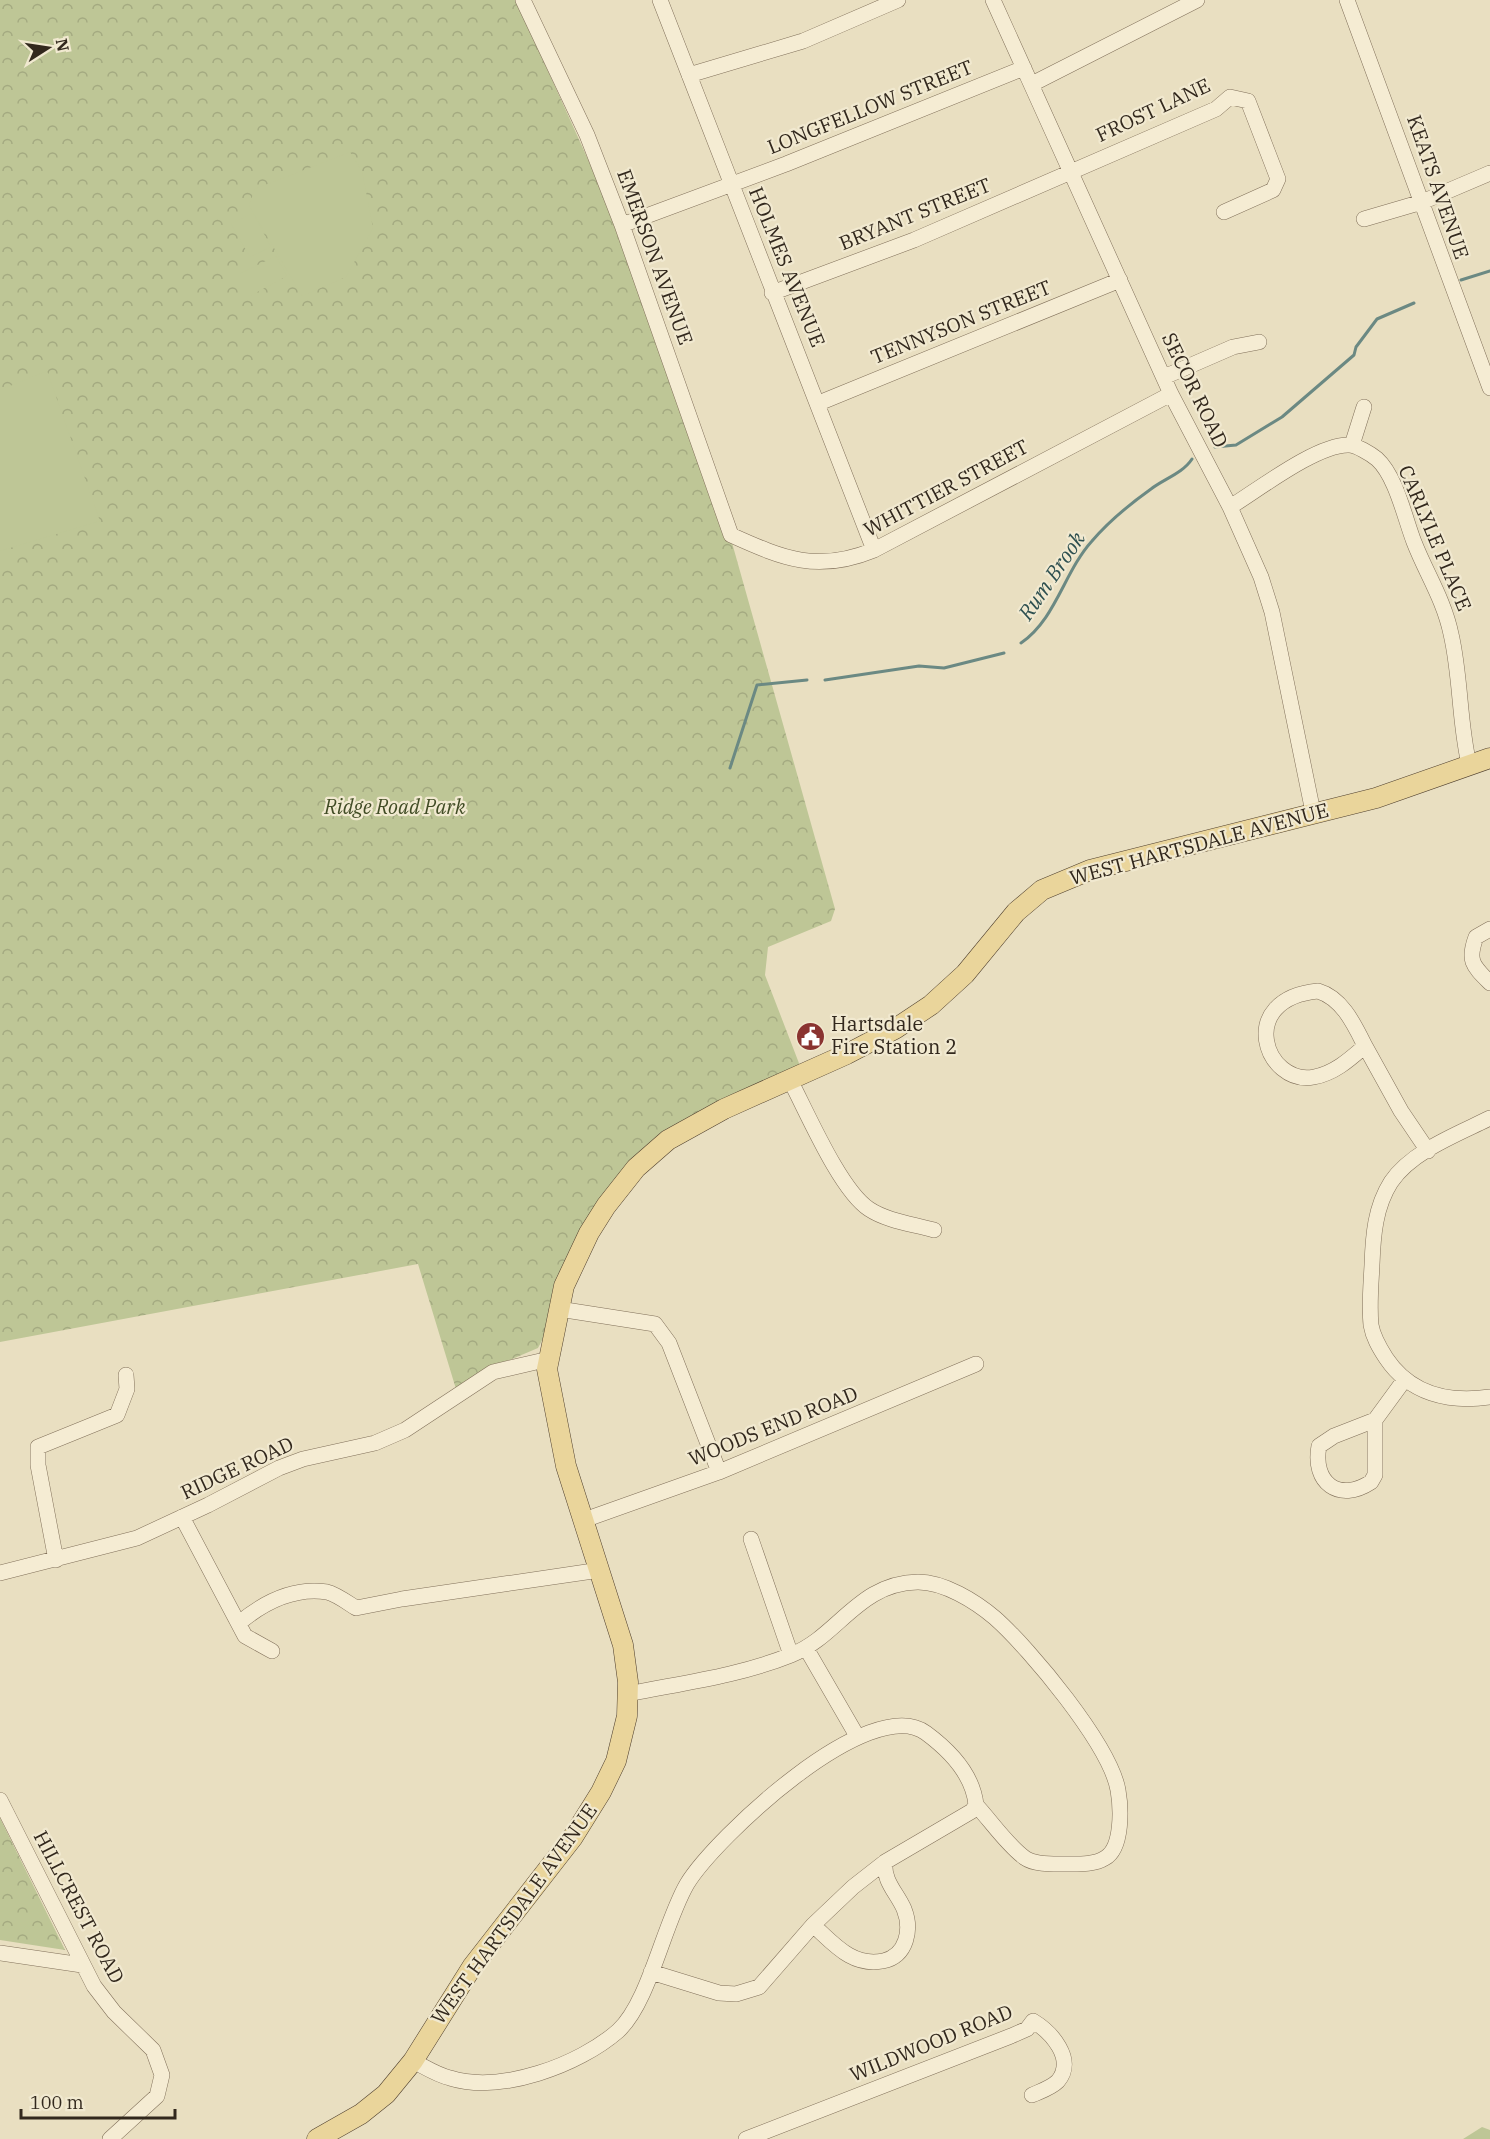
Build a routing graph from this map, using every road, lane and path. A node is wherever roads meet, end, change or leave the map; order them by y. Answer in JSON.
{"nodes":[{"id":1,"x":523,"y":0,"type":"edge"},
{"id":2,"x":660,"y":0,"type":"edge"},
{"id":3,"x":898,"y":0,"type":"edge"},
{"id":4,"x":993,"y":0,"type":"edge"},
{"id":5,"x":1197,"y":0,"type":"edge"},
{"id":6,"x":1347,"y":0,"type":"edge"},
{"id":7,"x":1024,"y":68,"type":"junction"},
{"id":8,"x":689,"y":75,"type":"junction"},
{"id":9,"x":1032,"y":84,"type":"junction"},
{"id":10,"x":1071,"y":171,"type":"junction"},
{"id":11,"x":1490,"y":172,"type":"edge"},
{"id":12,"x":731,"y":184,"type":"junction"},
{"id":13,"x":1422,"y":202,"type":"junction"},
{"id":14,"x":1224,"y":212,"type":"dead end"},
{"id":15,"x":1364,"y":219,"type":"dead end"},
{"id":16,"x":622,"y":225,"type":"junction"},
{"id":17,"x":1120,"y":280,"type":"junction"},
{"id":18,"x":772,"y":293,"type":"junction"},
{"id":19,"x":1259,"y":342,"type":"dead end"},
{"id":20,"x":1487,"y":369,"type":"edge"},
{"id":21,"x":1164,"y":377,"type":"junction"},
{"id":22,"x":1490,"y":388,"type":"edge"},
{"id":23,"x":1171,"y":394,"type":"junction"},
{"id":24,"x":819,"y":403,"type":"junction"},
{"id":25,"x":1365,"y":406,"type":"dead end"},
{"id":26,"x":1352,"y":445,"type":"junction"},
{"id":27,"x":1230,"y":507,"type":"junction"},
{"id":28,"x":731,"y":535,"type":"joint"},
{"id":29,"x":874,"y":550,"type":"junction"},
{"id":30,"x":1490,"y":758,"type":"edge"},
{"id":31,"x":1469,"y":764,"type":"junction"},
{"id":32,"x":1313,"y":812,"type":"junction"},
{"id":33,"x":1490,"y":929,"type":"edge"},
{"id":34,"x":1490,"y":982,"type":"edge"},
{"id":35,"x":1365,"y":1046,"type":"junction"},
{"id":36,"x":790,"y":1080,"type":"junction"},
{"id":37,"x":1490,"y":1118,"type":"edge"},
{"id":38,"x":1428,"y":1151,"type":"junction"},
{"id":39,"x":934,"y":1230,"type":"dead end"},
{"id":40,"x":559,"y":1309,"type":"junction"},
{"id":41,"x":549,"y":1359,"type":"junction"},
{"id":42,"x":976,"y":1364,"type":"dead end"},
{"id":43,"x":126,"y":1375,"type":"dead end"},
{"id":44,"x":1405,"y":1379,"type":"junction"},
{"id":45,"x":1490,"y":1397,"type":"edge"},
{"id":46,"x":1375,"y":1420,"type":"junction"},
{"id":47,"x":719,"y":1472,"type":"junction"},
{"id":48,"x":182,"y":1517,"type":"junction"},
{"id":49,"x":584,"y":1520,"type":"junction"},
{"id":50,"x":751,"y":1539,"type":"dead end"},
{"id":51,"x":56,"y":1560,"type":"junction"},
{"id":52,"x":600,"y":1570,"type":"junction"},
{"id":53,"x":0,"y":1573,"type":"edge"},
{"id":54,"x":238,"y":1623,"type":"junction"},
{"id":55,"x":806,"y":1648,"type":"junction"},
{"id":56,"x":272,"y":1651,"type":"dead end"},
{"id":57,"x":791,"y":1655,"type":"junction"},
{"id":58,"x":628,"y":1694,"type":"junction"},
{"id":59,"x":857,"y":1736,"type":"junction"},
{"id":60,"x":0,"y":1800,"type":"edge"},
{"id":61,"x":976,"y":1805,"type":"junction"},
{"id":62,"x":885,"y":1862,"type":"junction"},
{"id":63,"x":813,"y":1925,"type":"junction"},
{"id":64,"x":0,"y":1953,"type":"edge"},
{"id":65,"x":82,"y":1965,"type":"junction"},
{"id":66,"x":651,"y":1972,"type":"junction"},
{"id":67,"x":413,"y":2061,"type":"junction"},
{"id":68,"x":1032,"y":2095,"type":"dead end"},
{"id":69,"x":110,"y":2139,"type":"edge"},
{"id":70,"x":317,"y":2139,"type":"edge"},
{"id":71,"x":746,"y":2139,"type":"edge"}],
"edges":[{"from":1,"to":16,"type":"street","name":"EMERSON AVENUE"},
{"from":2,"to":8,"type":"street","name":"HOLMES AVENUE"},
{"from":3,"to":8,"type":"street"},
{"from":4,"to":7,"type":"street","name":"SECOR ROAD"},
{"from":5,"to":9,"type":"street"},
{"from":6,"to":13,"type":"street","name":"KEATS AVENUE"},
{"from":7,"to":9,"type":"street","name":"SECOR ROAD"},
{"from":7,"to":12,"type":"street","name":"LONGFELLOW STREET"},
{"from":8,"to":12,"type":"street","name":"HOLMES AVENUE"},
{"from":9,"to":10,"type":"street","name":"SECOR ROAD"},
{"from":10,"to":14,"type":"street","name":"FROST LANE"},
{"from":10,"to":17,"type":"street","name":"SECOR ROAD"},
{"from":10,"to":18,"type":"street","name":"BRYANT STREET"},
{"from":11,"to":13,"type":"street"},
{"from":12,"to":16,"type":"street","name":"LONGFELLOW STREET"},
{"from":12,"to":18,"type":"street","name":"HOLMES AVENUE"},
{"from":13,"to":15,"type":"street"},
{"from":13,"to":20,"type":"street","name":"KEATS AVENUE"},
{"from":16,"to":28,"type":"street","name":"EMERSON AVENUE"},
{"from":17,"to":21,"type":"street","name":"SECOR ROAD"},
{"from":17,"to":24,"type":"street","name":"TENNYSON STREET"},
{"from":18,"to":24,"type":"street","name":"HOLMES AVENUE"},
{"from":19,"to":21,"type":"street"},
{"from":20,"to":22,"type":"street","name":"KEATS AVENUE"},
{"from":21,"to":23,"type":"street","name":"SECOR ROAD"},
{"from":23,"to":27,"type":"street","name":"SECOR ROAD"},
{"from":23,"to":29,"type":"street","name":"WHITTIER STREET"},
{"from":24,"to":29,"type":"street","name":"HOLMES AVENUE"},
{"from":25,"to":26,"type":"street"},
{"from":26,"to":27,"type":"street"},
{"from":26,"to":31,"type":"street","name":"CARLYLE PLACE"},
{"from":27,"to":32,"type":"street","name":"SECOR ROAD"},
{"from":28,"to":29,"type":"street","name":"WHITTIER STREET"},
{"from":30,"to":31,"type":"main road","name":"WEST HARTSDALE AVENUE"},
{"from":31,"to":32,"type":"main road","name":"WEST HARTSDALE AVENUE"},
{"from":32,"to":36,"type":"main road","name":"WEST HARTSDALE AVENUE"},
{"from":33,"to":34,"type":"street"},
{"from":35,"to":35,"type":"street"},
{"from":35,"to":38,"type":"street"},
{"from":36,"to":39,"type":"street"},
{"from":36,"to":40,"type":"main road","name":"WEST HARTSDALE AVENUE"},
{"from":37,"to":38,"type":"street"},
{"from":38,"to":44,"type":"street"},
{"from":40,"to":41,"type":"main road","name":"WEST HARTSDALE AVENUE"},
{"from":40,"to":47,"type":"street"},
{"from":41,"to":48,"type":"street","name":"RIDGE ROAD"},
{"from":41,"to":49,"type":"main road","name":"WEST HARTSDALE AVENUE"},
{"from":42,"to":47,"type":"street","name":"WOODS END ROAD"},
{"from":43,"to":51,"type":"street"},
{"from":44,"to":45,"type":"street"},
{"from":44,"to":46,"type":"street"},
{"from":46,"to":46,"type":"street"},
{"from":47,"to":49,"type":"street","name":"WOODS END ROAD"},
{"from":48,"to":51,"type":"street","name":"RIDGE ROAD"},
{"from":48,"to":54,"type":"street"},
{"from":49,"to":52,"type":"main road","name":"WEST HARTSDALE AVENUE"},
{"from":50,"to":57,"type":"street"},
{"from":51,"to":53,"type":"street","name":"RIDGE ROAD"},
{"from":52,"to":54,"type":"street"},
{"from":52,"to":58,"type":"main road","name":"WEST HARTSDALE AVENUE"},
{"from":54,"to":56,"type":"street"},
{"from":55,"to":57,"type":"street"},
{"from":55,"to":59,"type":"street"},
{"from":55,"to":61,"type":"street"},
{"from":57,"to":58,"type":"street"},
{"from":58,"to":67,"type":"main road","name":"WEST HARTSDALE AVENUE"},
{"from":59,"to":61,"type":"street"},
{"from":59,"to":66,"type":"street"},
{"from":60,"to":65,"type":"street","name":"HILLCREST ROAD"},
{"from":61,"to":62,"type":"street"},
{"from":62,"to":63,"type":"street"},
{"from":62,"to":63,"type":"street"},
{"from":63,"to":66,"type":"street"},
{"from":64,"to":65,"type":"street"},
{"from":65,"to":69,"type":"street","name":"HILLCREST ROAD"},
{"from":66,"to":67,"type":"street"},
{"from":67,"to":70,"type":"main road","name":"WEST HARTSDALE AVENUE"},
{"from":68,"to":71,"type":"street","name":"WILDWOOD ROAD"}]}
